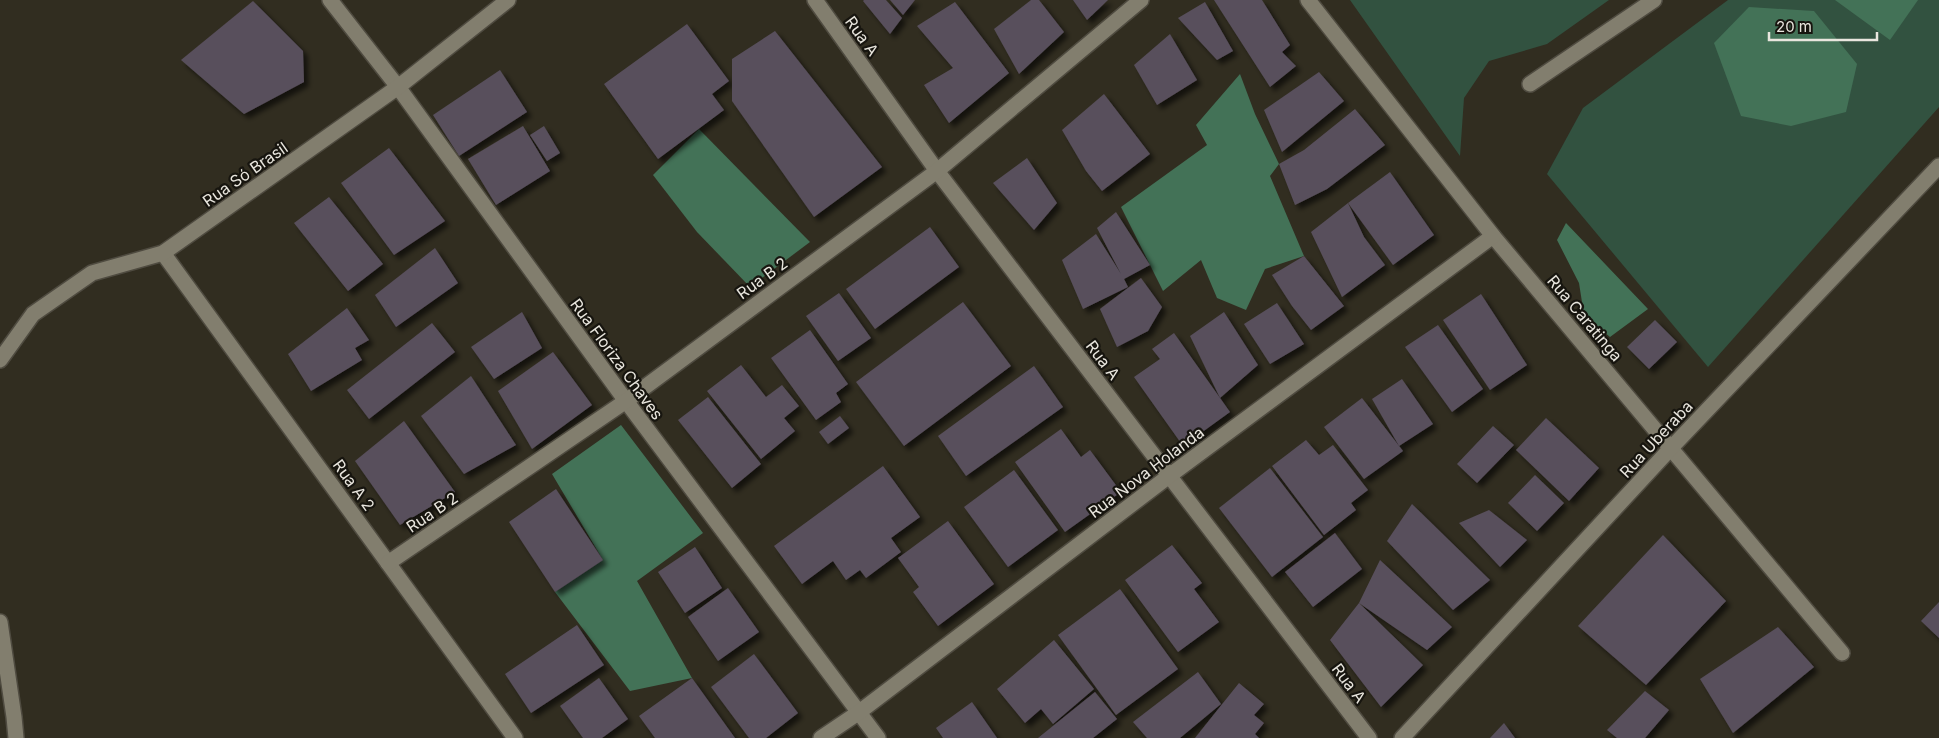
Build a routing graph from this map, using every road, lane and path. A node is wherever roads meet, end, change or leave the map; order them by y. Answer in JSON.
{"nodes":[{"id":1,"x":330,"y":0,"type":"edge"},
{"id":2,"x":508,"y":0,"type":"edge"},
{"id":3,"x":815,"y":0,"type":"edge"},
{"id":4,"x":1141,"y":0,"type":"edge"},
{"id":5,"x":1308,"y":0,"type":"edge"},
{"id":6,"x":1654,"y":0,"type":"edge"},
{"id":7,"x":1530,"y":84,"type":"dead end"},
{"id":8,"x":398,"y":87,"type":"junction"},
{"id":9,"x":1939,"y":166,"type":"edge"},
{"id":10,"x":937,"y":171,"type":"junction"},
{"id":11,"x":1493,"y":236,"type":"junction"},
{"id":12,"x":163,"y":253,"type":"junction"},
{"id":13,"x":0,"y":360,"type":"edge"},
{"id":14,"x":626,"y":401,"type":"junction"},
{"id":15,"x":1671,"y":448,"type":"junction"},
{"id":16,"x":1170,"y":476,"type":"junction"},
{"id":17,"x":388,"y":563,"type":"junction"},
{"id":18,"x":0,"y":622,"type":"edge"},
{"id":19,"x":1842,"y":652,"type":"dead end"},
{"id":20,"x":858,"y":713,"type":"junction"},
{"id":21,"x":16,"y":738,"type":"edge"},
{"id":22,"x":515,"y":738,"type":"edge"},
{"id":23,"x":821,"y":738,"type":"edge"},
{"id":24,"x":878,"y":738,"type":"edge"},
{"id":25,"x":1369,"y":738,"type":"edge"},
{"id":26,"x":1402,"y":738,"type":"edge"}],
"edges":[{"from":1,"to":8,"type":"street","name":"Rua Floriza Chaves"},
{"from":2,"to":8,"type":"street","name":"Rua Só Brasil"},
{"from":3,"to":10,"type":"street","name":"Rua A"},
{"from":4,"to":10,"type":"street","name":"Rua B 2"},
{"from":5,"to":11,"type":"street","name":"Rua Caratinga"},
{"from":6,"to":7,"type":"street"},
{"from":8,"to":12,"type":"street","name":"Rua Só Brasil"},
{"from":8,"to":14,"type":"street","name":"Rua Floriza Chaves"},
{"from":9,"to":15,"type":"street","name":"Rua Uberaba"},
{"from":10,"to":14,"type":"street","name":"Rua B 2"},
{"from":10,"to":16,"type":"street","name":"Rua A"},
{"from":11,"to":15,"type":"street","name":"Rua Caratinga"},
{"from":11,"to":16,"type":"street","name":"Rua Nova Holanda"},
{"from":12,"to":13,"type":"street","name":"Rua Só Brasil"},
{"from":12,"to":17,"type":"street","name":"Rua A 2"},
{"from":14,"to":17,"type":"street","name":"Rua B 2"},
{"from":14,"to":20,"type":"street","name":"Rua Floriza Chaves"},
{"from":15,"to":19,"type":"street","name":"Rua Caratinga"},
{"from":15,"to":26,"type":"street","name":"Rua Uberaba"},
{"from":16,"to":20,"type":"street","name":"Rua Nova Holanda"},
{"from":16,"to":25,"type":"street","name":"Rua A"},
{"from":17,"to":22,"type":"street","name":"Rua A 2"},
{"from":18,"to":21,"type":"street"},
{"from":20,"to":23,"type":"street","name":"Rua Nova Holanda"},
{"from":20,"to":24,"type":"street","name":"Rua Floriza Chaves"}]}
